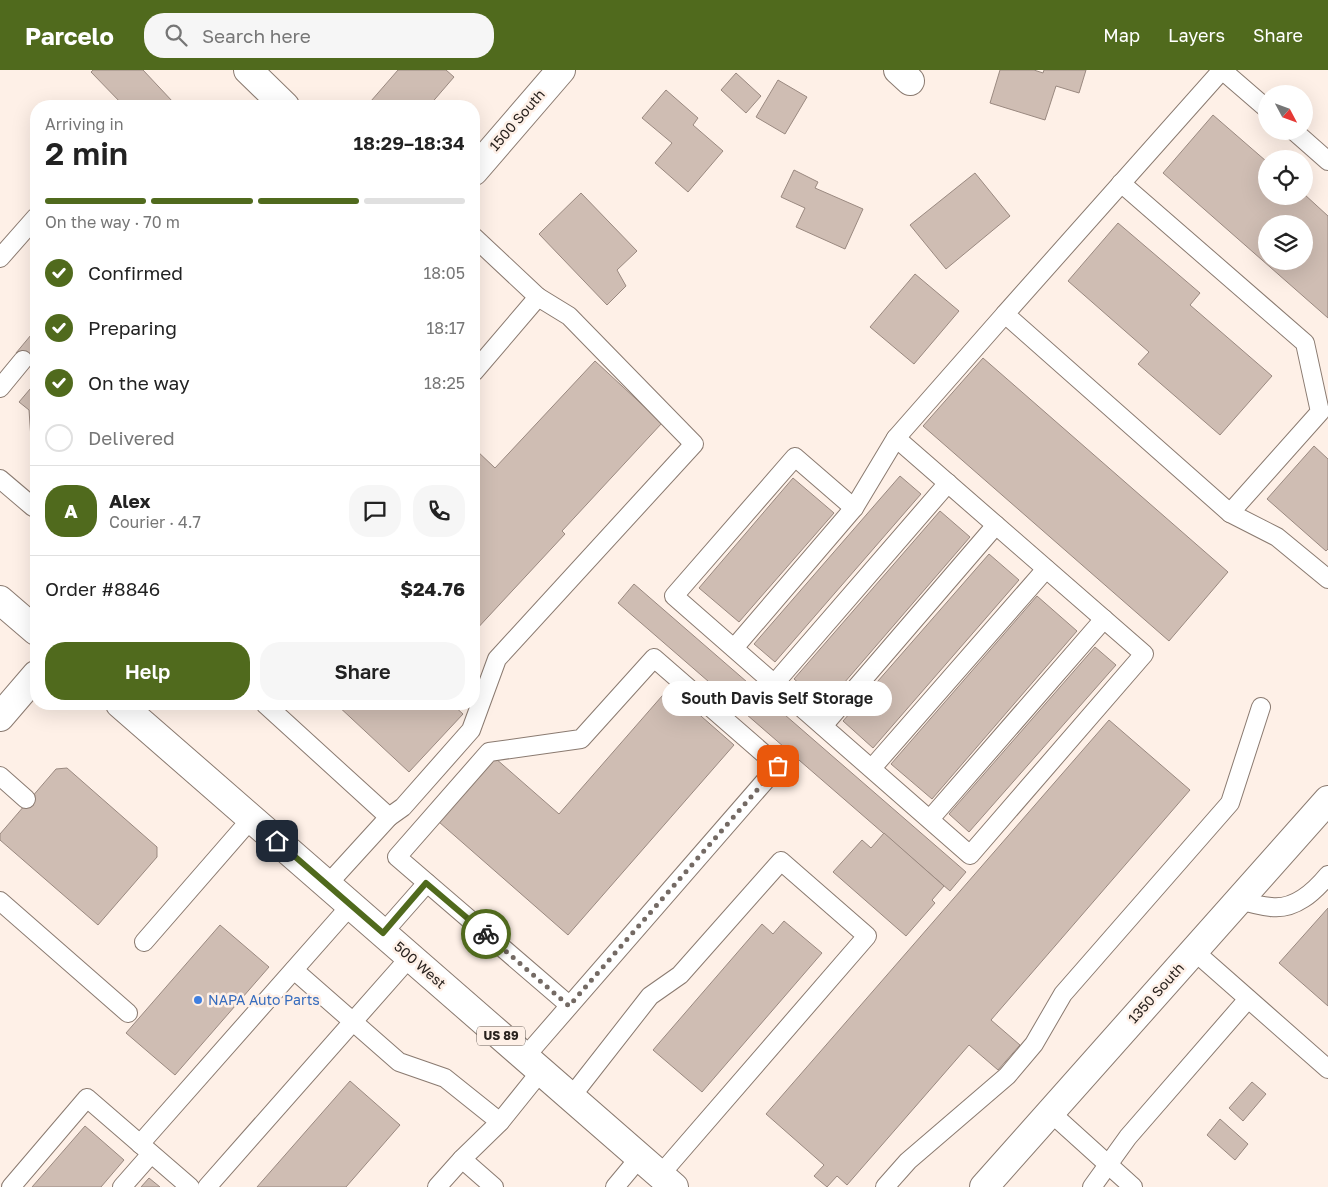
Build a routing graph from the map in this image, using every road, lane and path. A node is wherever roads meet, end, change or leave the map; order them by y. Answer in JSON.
{"nodes":[{"id":1,"x":248,"y":70,"type":"edge"},
{"id":2,"x":561,"y":70,"type":"edge"},
{"id":3,"x":1222,"y":70,"type":"edge"},
{"id":4,"x":279,"y":100,"type":"edge"},
{"id":5,"x":1258,"y":101,"type":"edge"},
{"id":6,"x":1304,"y":140,"type":"edge"},
{"id":7,"x":1328,"y":161,"type":"edge"},
{"id":8,"x":480,"y":164,"type":"edge"},
{"id":9,"x":1121,"y":183,"type":"junction"},
{"id":10,"x":30,"y":224,"type":"edge"},
{"id":11,"x":480,"y":243,"type":"edge"},
{"id":12,"x":0,"y":258,"type":"edge"},
{"id":13,"x":538,"y":297,"type":"junction"},
{"id":14,"x":1004,"y":314,"type":"junction"},
{"id":15,"x":23,"y":360,"type":"dead end"},
{"id":16,"x":480,"y":365,"type":"edge"},
{"id":17,"x":0,"y":388,"type":"edge"},
{"id":18,"x":896,"y":438,"type":"junction"},
{"id":19,"x":0,"y":479,"type":"edge"},
{"id":20,"x":948,"y":483,"type":"junction"},
{"id":21,"x":30,"y":504,"type":"edge"},
{"id":22,"x":854,"y":508,"type":"junction"},
{"id":23,"x":1230,"y":513,"type":"junction"},
{"id":24,"x":996,"y":525,"type":"junction"},
{"id":25,"x":1046,"y":569,"type":"junction"},
{"id":26,"x":1328,"y":579,"type":"edge"},
{"id":27,"x":0,"y":600,"type":"edge"},
{"id":28,"x":1104,"y":619,"type":"junction"},
{"id":29,"x":30,"y":626,"type":"edge"},
{"id":30,"x":734,"y":648,"type":"junction"},
{"id":31,"x":30,"y":682,"type":"edge"},
{"id":32,"x":774,"y":684,"type":"junction"},
{"id":33,"x":480,"y":705,"type":"edge"},
{"id":34,"x":1261,"y":707,"type":"dead end"},
{"id":35,"x":127,"y":710,"type":"edge"},
{"id":36,"x":272,"y":710,"type":"edge"},
{"id":37,"x":478,"y":710,"type":"edge"},
{"id":38,"x":0,"y":717,"type":"edge"},
{"id":39,"x":823,"y":726,"type":"junction"},
{"id":40,"x":872,"y":768,"type":"junction"},
{"id":41,"x":0,"y":776,"type":"edge"},
{"id":42,"x":26,"y":799,"type":"dead end"},
{"id":43,"x":1326,"y":808,"type":"edge"},
{"id":44,"x":389,"y":817,"type":"junction"},
{"id":45,"x":251,"y":819,"type":"junction"},
{"id":46,"x":930,"y":819,"type":"junction"},
{"id":47,"x":1328,"y":875,"type":"edge"},
{"id":48,"x":426,"y":883,"type":"junction"},
{"id":49,"x":327,"y":885,"type":"junction"},
{"id":50,"x":1239,"y":900,"type":"junction"},
{"id":51,"x":0,"y":901,"type":"edge"},
{"id":52,"x":351,"y":905,"type":"junction"},
{"id":53,"x":383,"y":933,"type":"junction"},
{"id":54,"x":144,"y":942,"type":"dead end"},
{"id":55,"x":1194,"y":951,"type":"junction"},
{"id":56,"x":410,"y":957,"type":"junction"},
{"id":57,"x":294,"y":970,"type":"junction"},
{"id":58,"x":1248,"y":999,"type":"junction"},
{"id":59,"x":569,"y":1006,"type":"junction"},
{"id":60,"x":128,"y":1014,"type":"dead end"},
{"id":61,"x":353,"y":1022,"type":"junction"},
{"id":62,"x":533,"y":1064,"type":"junction"},
{"id":63,"x":1328,"y":1069,"type":"edge"},
{"id":64,"x":571,"y":1097,"type":"junction"},
{"id":65,"x":1050,"y":1112,"type":"junction"},
{"id":66,"x":500,"y":1122,"type":"junction"},
{"id":67,"x":146,"y":1149,"type":"junction"},
{"id":68,"x":462,"y":1160,"type":"junction"},
{"id":69,"x":1108,"y":1164,"type":"junction"},
{"id":70,"x":658,"y":1173,"type":"edge"},
{"id":71,"x":11,"y":1187,"type":"edge"},
{"id":72,"x":122,"y":1187,"type":"edge"},
{"id":73,"x":190,"y":1187,"type":"edge"},
{"id":74,"x":207,"y":1187,"type":"edge"},
{"id":75,"x":437,"y":1187,"type":"edge"},
{"id":76,"x":494,"y":1187,"type":"edge"},
{"id":77,"x":615,"y":1187,"type":"edge"},
{"id":78,"x":886,"y":1187,"type":"edge"},
{"id":79,"x":984,"y":1187,"type":"edge"},
{"id":80,"x":1092,"y":1187,"type":"edge"},
{"id":81,"x":1133,"y":1187,"type":"edge"}],
"edges":[{"from":1,"to":4,"type":"street"},
{"from":2,"to":8,"type":"street","name":"1500 South"},
{"from":3,"to":5,"type":"lane"},
{"from":3,"to":9,"type":"lane"},
{"from":6,"to":7,"type":"lane"},
{"from":9,"to":14,"type":"lane"},
{"from":9,"to":23,"type":"lane"},
{"from":10,"to":12,"type":"lane"},
{"from":11,"to":13,"type":"lane"},
{"from":13,"to":16,"type":"lane"},
{"from":13,"to":33,"type":"lane"},
{"from":14,"to":18,"type":"lane"},
{"from":14,"to":23,"type":"lane"},
{"from":15,"to":17,"type":"lane"},
{"from":18,"to":20,"type":"lane"},
{"from":18,"to":22,"type":"lane"},
{"from":19,"to":21,"type":"lane"},
{"from":20,"to":24,"type":"lane"},
{"from":20,"to":32,"type":"lane"},
{"from":22,"to":30,"type":"lane"},
{"from":22,"to":30,"type":"lane"},
{"from":23,"to":26,"type":"lane"},
{"from":24,"to":25,"type":"lane"},
{"from":24,"to":39,"type":"lane"},
{"from":25,"to":28,"type":"lane"},
{"from":25,"to":40,"type":"lane"},
{"from":27,"to":29,"type":"street"},
{"from":28,"to":46,"type":"lane"},
{"from":28,"to":46,"type":"lane"},
{"from":30,"to":32,"type":"lane"},
{"from":31,"to":38,"type":"street"},
{"from":32,"to":39,"type":"lane"},
{"from":34,"to":78,"type":"lane"},
{"from":35,"to":45,"type":"street","name":"500 West","number":"US 89"},
{"from":36,"to":44,"type":"lane"},
{"from":37,"to":44,"type":"lane"},
{"from":39,"to":40,"type":"lane"},
{"from":40,"to":46,"type":"lane"},
{"from":41,"to":42,"type":"lane"},
{"from":43,"to":50,"type":"street","name":"1350 South"},
{"from":44,"to":49,"type":"lane"},
{"from":45,"to":49,"type":"street","name":"500 West","number":"US 89"},
{"from":45,"to":54,"type":"lane"},
{"from":47,"to":50,"type":"lane"},
{"from":48,"to":53,"type":"lane"},
{"from":48,"to":59,"type":"lane"},
{"from":48,"to":59,"type":"lane"},
{"from":49,"to":52,"type":"street","name":"500 West","number":"US 89"},
{"from":50,"to":55,"type":"street","name":"1350 South"},
{"from":51,"to":60,"type":"lane"},
{"from":52,"to":53,"type":"street","name":"500 West","number":"US 89"},
{"from":52,"to":57,"type":"lane"},
{"from":53,"to":56,"type":"street","name":"500 West","number":"US 89"},
{"from":55,"to":58,"type":"lane"},
{"from":55,"to":65,"type":"street","name":"1350 South"},
{"from":56,"to":61,"type":"lane"},
{"from":56,"to":62,"type":"street","name":"500 West","number":"US 89"},
{"from":57,"to":61,"type":"lane"},
{"from":57,"to":67,"type":"lane"},
{"from":58,"to":63,"type":"lane"},
{"from":58,"to":69,"type":"lane"},
{"from":59,"to":62,"type":"lane"},
{"from":61,"to":66,"type":"lane"},
{"from":61,"to":74,"type":"lane"},
{"from":62,"to":64,"type":"street","name":"500 West","number":"US 89"},
{"from":62,"to":66,"type":"lane"},
{"from":64,"to":70,"type":"street","name":"500 West","number":"US 89"},
{"from":64,"to":70,"type":"lane"},
{"from":65,"to":69,"type":"lane"},
{"from":65,"to":79,"type":"street","name":"1350 South"},
{"from":66,"to":68,"type":"lane"},
{"from":67,"to":71,"type":"lane"},
{"from":67,"to":72,"type":"lane"},
{"from":67,"to":73,"type":"lane"},
{"from":68,"to":75,"type":"lane"},
{"from":68,"to":76,"type":"lane"},
{"from":69,"to":80,"type":"lane"},
{"from":69,"to":81,"type":"lane"},
{"from":70,"to":77,"type":"lane"}]}
